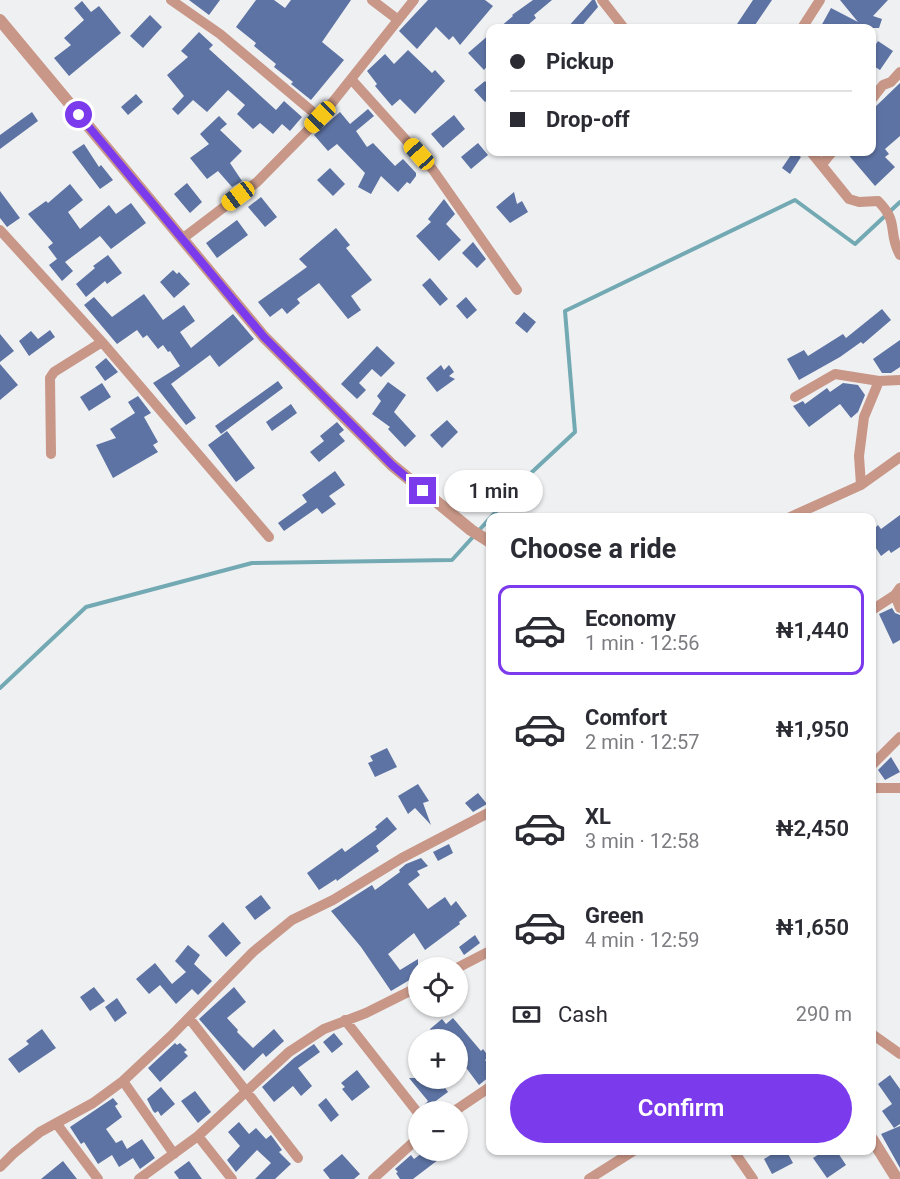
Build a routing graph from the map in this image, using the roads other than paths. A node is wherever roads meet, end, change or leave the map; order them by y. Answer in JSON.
{"nodes":[{"id":1,"x":171,"y":0,"type":"edge"},
{"id":2,"x":372,"y":0,"type":"edge"},
{"id":3,"x":414,"y":0,"type":"edge"},
{"id":4,"x":602,"y":0,"type":"edge"},
{"id":5,"x":820,"y":0,"type":"edge"},
{"id":6,"x":397,"y":19,"type":"junction"},
{"id":7,"x":621,"y":24,"type":"edge"},
{"id":8,"x":805,"y":24,"type":"edge"},
{"id":9,"x":2,"y":26,"type":"edge"},
{"id":10,"x":900,"y":72,"type":"edge"},
{"id":11,"x":351,"y":79,"type":"junction"},
{"id":12,"x":876,"y":82,"type":"edge"},
{"id":13,"x":883,"y":85,"type":"junction"},
{"id":14,"x":876,"y":94,"type":"edge"},
{"id":15,"x":320,"y":117,"type":"junction"},
{"id":16,"x":815,"y":156,"type":"edge"},
{"id":17,"x":829,"y":156,"type":"edge"},
{"id":18,"x":822,"y":164,"type":"junction"},
{"id":19,"x":0,"y":230,"type":"edge"},
{"id":20,"x":182,"y":239,"type":"junction"},
{"id":21,"x":900,"y":255,"type":"edge"},
{"id":22,"x":517,"y":290,"type":"dead end"},
{"id":23,"x":102,"y":342,"type":"junction"},
{"id":24,"x":900,"y":380,"type":"edge"},
{"id":25,"x":879,"y":381,"type":"junction"},
{"id":26,"x":795,"y":397,"type":"dead end"},
{"id":27,"x":51,"y":454,"type":"dead end"},
{"id":28,"x":900,"y":457,"type":"edge"},
{"id":29,"x":861,"y":485,"type":"junction"},
{"id":30,"x":800,"y":513,"type":"edge"},
{"id":31,"x":269,"y":537,"type":"dead end"},
{"id":32,"x":486,"y":539,"type":"edge"},
{"id":33,"x":898,"y":592,"type":"edge"},
{"id":34,"x":876,"y":607,"type":"edge"},
{"id":35,"x":900,"y":608,"type":"edge"},
{"id":36,"x":900,"y":737,"type":"edge"},
{"id":37,"x":876,"y":761,"type":"edge"},
{"id":38,"x":876,"y":788,"type":"edge"},
{"id":39,"x":900,"y":788,"type":"edge"},
{"id":40,"x":486,"y":814,"type":"edge"},
{"id":41,"x":486,"y":953,"type":"edge"},
{"id":42,"x":468,"y":962,"type":"edge"},
{"id":43,"x":408,"y":992,"type":"edge"},
{"id":44,"x":189,"y":1018,"type":"junction"},
{"id":45,"x":345,"y":1020,"type":"junction"},
{"id":46,"x":876,"y":1037,"type":"edge"},
{"id":47,"x":900,"y":1054,"type":"edge"},
{"id":48,"x":123,"y":1081,"type":"junction"},
{"id":49,"x":246,"y":1090,"type":"junction"},
{"id":50,"x":486,"y":1090,"type":"edge"},
{"id":51,"x":409,"y":1101,"type":"edge"},
{"id":52,"x":468,"y":1102,"type":"edge"},
{"id":53,"x":56,"y":1124,"type":"junction"},
{"id":54,"x":198,"y":1136,"type":"junction"},
{"id":55,"x":876,"y":1146,"type":"edge"},
{"id":56,"x":408,"y":1148,"type":"edge"},
{"id":57,"x":174,"y":1154,"type":"junction"},
{"id":58,"x":627,"y":1155,"type":"edge"},
{"id":59,"x":736,"y":1155,"type":"edge"},
{"id":60,"x":298,"y":1158,"type":"dead end"},
{"id":61,"x":0,"y":1167,"type":"edge"},
{"id":62,"x":376,"y":1178,"type":"edge"},
{"id":63,"x":98,"y":1179,"type":"edge"},
{"id":64,"x":140,"y":1179,"type":"edge"},
{"id":65,"x":232,"y":1179,"type":"edge"},
{"id":66,"x":589,"y":1179,"type":"edge"},
{"id":67,"x":753,"y":1179,"type":"edge"},
{"id":68,"x":897,"y":1179,"type":"edge"}],
"edges":[{"from":1,"to":15,"type":"street"},
{"from":2,"to":6,"type":"street"},
{"from":3,"to":6,"type":"street"},
{"from":4,"to":7,"type":"street"},
{"from":5,"to":8,"type":"street"},
{"from":6,"to":11,"type":"street"},
{"from":9,"to":20,"type":"street"},
{"from":10,"to":13,"type":"street"},
{"from":11,"to":15,"type":"street"},
{"from":11,"to":22,"type":"street"},
{"from":12,"to":13,"type":"street"},
{"from":13,"to":14,"type":"street"},
{"from":15,"to":20,"type":"street"},
{"from":16,"to":18,"type":"street"},
{"from":17,"to":18,"type":"street"},
{"from":18,"to":21,"type":"street"},
{"from":19,"to":23,"type":"street"},
{"from":20,"to":32,"type":"street"},
{"from":23,"to":27,"type":"street"},
{"from":23,"to":31,"type":"street"},
{"from":24,"to":25,"type":"street"},
{"from":25,"to":26,"type":"street"},
{"from":25,"to":29,"type":"street"},
{"from":28,"to":29,"type":"street"},
{"from":29,"to":30,"type":"street"},
{"from":33,"to":34,"type":"street"},
{"from":33,"to":35,"type":"street"},
{"from":36,"to":37,"type":"street"},
{"from":38,"to":39,"type":"street"},
{"from":40,"to":44,"type":"street"},
{"from":41,"to":42,"type":"street"},
{"from":43,"to":45,"type":"street"},
{"from":44,"to":48,"type":"street"},
{"from":44,"to":49,"type":"street"},
{"from":45,"to":49,"type":"street"},
{"from":45,"to":51,"type":"street"},
{"from":46,"to":47,"type":"street"},
{"from":48,"to":53,"type":"street"},
{"from":48,"to":57,"type":"street"},
{"from":49,"to":54,"type":"street"},
{"from":49,"to":60,"type":"street"},
{"from":50,"to":52,"type":"street"},
{"from":53,"to":61,"type":"street"},
{"from":53,"to":63,"type":"street"},
{"from":54,"to":57,"type":"street"},
{"from":54,"to":65,"type":"street"},
{"from":55,"to":68,"type":"street"},
{"from":56,"to":62,"type":"street"},
{"from":57,"to":64,"type":"street"},
{"from":58,"to":66,"type":"street"},
{"from":59,"to":67,"type":"street"}]}
